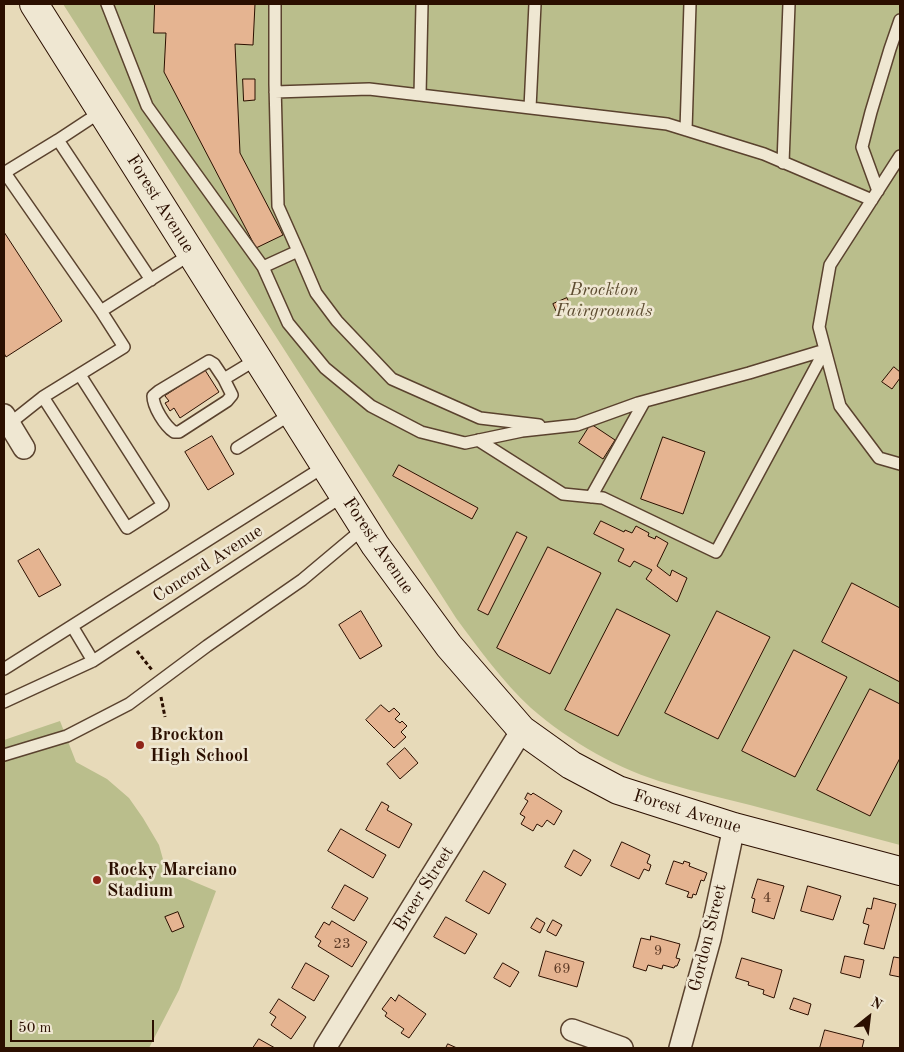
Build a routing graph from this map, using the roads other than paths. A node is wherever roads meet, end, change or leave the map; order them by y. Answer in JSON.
{"nodes":[{"id":1,"x":34,"y":4,"type":"edge"},
{"id":2,"x":107,"y":4,"type":"edge"},
{"id":3,"x":275,"y":4,"type":"edge"},
{"id":4,"x":422,"y":4,"type":"edge"},
{"id":5,"x":535,"y":4,"type":"edge"},
{"id":6,"x":690,"y":4,"type":"edge"},
{"id":7,"x":789,"y":4,"type":"edge"},
{"id":8,"x":900,"y":20,"type":"edge"},
{"id":9,"x":275,"y":92,"type":"junction"},
{"id":10,"x":420,"y":95,"type":"junction"},
{"id":11,"x":530,"y":108,"type":"junction"},
{"id":12,"x":102,"y":111,"type":"junction"},
{"id":13,"x":686,"y":130,"type":"junction"},
{"id":14,"x":58,"y":140,"type":"junction"},
{"id":15,"x":900,"y":156,"type":"edge"},
{"id":16,"x":784,"y":162,"type":"junction"},
{"id":17,"x":4,"y":173,"type":"edge"},
{"id":18,"x":875,"y":196,"type":"junction"},
{"id":19,"x":298,"y":251,"type":"junction"},
{"id":20,"x":191,"y":254,"type":"junction"},
{"id":21,"x":263,"y":267,"type":"junction"},
{"id":22,"x":150,"y":280,"type":"junction"},
{"id":23,"x":101,"y":311,"type":"junction"},
{"id":24,"x":825,"y":350,"type":"junction"},
{"id":25,"x":257,"y":359,"type":"junction"},
{"id":26,"x":80,"y":375,"type":"junction"},
{"id":27,"x":224,"y":379,"type":"junction"},
{"id":28,"x":43,"y":398,"type":"junction"},
{"id":29,"x":644,"y":402,"type":"junction"},
{"id":30,"x":291,"y":414,"type":"junction"},
{"id":31,"x":6,"y":419,"type":"edge"},
{"id":32,"x":559,"y":427,"type":"junction"},
{"id":33,"x":478,"y":440,"type":"junction"},
{"id":34,"x":24,"y":448,"type":"dead end"},
{"id":35,"x":237,"y":448,"type":"dead end"},
{"id":36,"x":900,"y":464,"type":"edge"},
{"id":37,"x":325,"y":466,"type":"junction"},
{"id":38,"x":343,"y":496,"type":"junction"},
{"id":39,"x":591,"y":497,"type":"junction"},
{"id":40,"x":364,"y":528,"type":"junction"},
{"id":41,"x":72,"y":626,"type":"junction"},
{"id":42,"x":93,"y":661,"type":"junction"},
{"id":43,"x":4,"y":669,"type":"edge"},
{"id":44,"x":4,"y":702,"type":"edge"},
{"id":45,"x":522,"y":730,"type":"junction"},
{"id":46,"x":4,"y":755,"type":"edge"},
{"id":47,"x":734,"y":827,"type":"junction"},
{"id":48,"x":900,"y":871,"type":"edge"},
{"id":49,"x":572,"y":1030,"type":"dead end"},
{"id":50,"x":325,"y":1048,"type":"edge"},
{"id":51,"x":622,"y":1048,"type":"edge"},
{"id":52,"x":680,"y":1048,"type":"edge"}],
"edges":[{"from":1,"to":12,"type":"street","name":"Forest Avenue"},
{"from":2,"to":21,"type":"lane"},
{"from":3,"to":9,"type":"lane"},
{"from":4,"to":10,"type":"lane"},
{"from":5,"to":11,"type":"lane"},
{"from":6,"to":13,"type":"lane"},
{"from":7,"to":16,"type":"lane"},
{"from":8,"to":18,"type":"lane"},
{"from":9,"to":10,"type":"lane"},
{"from":9,"to":19,"type":"lane"},
{"from":10,"to":11,"type":"lane"},
{"from":11,"to":13,"type":"lane"},
{"from":12,"to":14,"type":"lane"},
{"from":12,"to":20,"type":"street","name":"Forest Avenue"},
{"from":13,"to":16,"type":"lane"},
{"from":14,"to":17,"type":"lane"},
{"from":14,"to":22,"type":"lane"},
{"from":15,"to":18,"type":"lane"},
{"from":16,"to":18,"type":"lane"},
{"from":17,"to":23,"type":"lane"},
{"from":18,"to":24,"type":"lane"},
{"from":19,"to":21,"type":"lane"},
{"from":19,"to":32,"type":"lane"},
{"from":20,"to":22,"type":"lane"},
{"from":20,"to":25,"type":"street","name":"Forest Avenue"},
{"from":21,"to":33,"type":"lane"},
{"from":22,"to":23,"type":"lane"},
{"from":23,"to":26,"type":"lane"},
{"from":24,"to":29,"type":"lane"},
{"from":24,"to":36,"type":"lane"},
{"from":24,"to":39,"type":"lane"},
{"from":25,"to":27,"type":"lane"},
{"from":25,"to":30,"type":"street","name":"Forest Avenue"},
{"from":26,"to":28,"type":"lane"},
{"from":26,"to":28,"type":"lane"},
{"from":27,"to":27,"type":"lane"},
{"from":28,"to":31,"type":"lane"},
{"from":29,"to":32,"type":"lane"},
{"from":29,"to":39,"type":"lane"},
{"from":30,"to":35,"type":"lane"},
{"from":30,"to":37,"type":"street","name":"Forest Avenue"},
{"from":31,"to":34,"type":"street"},
{"from":32,"to":33,"type":"lane"},
{"from":33,"to":39,"type":"lane"},
{"from":37,"to":38,"type":"street","name":"Forest Avenue"},
{"from":37,"to":41,"type":"lane","name":"Concord Avenue"},
{"from":38,"to":40,"type":"street","name":"Forest Avenue"},
{"from":38,"to":42,"type":"lane","name":"Concord Avenue"},
{"from":40,"to":45,"type":"street","name":"Forest Avenue"},
{"from":40,"to":46,"type":"lane"},
{"from":41,"to":42,"type":"lane"},
{"from":41,"to":43,"type":"lane","name":"Concord Avenue"},
{"from":42,"to":44,"type":"lane","name":"Concord Avenue"},
{"from":45,"to":47,"type":"street","name":"Forest Avenue"},
{"from":45,"to":50,"type":"street","name":"Breer Street"},
{"from":47,"to":48,"type":"street","name":"Forest Avenue"},
{"from":47,"to":52,"type":"street","name":"Gordon Street"},
{"from":49,"to":51,"type":"street"}]}
